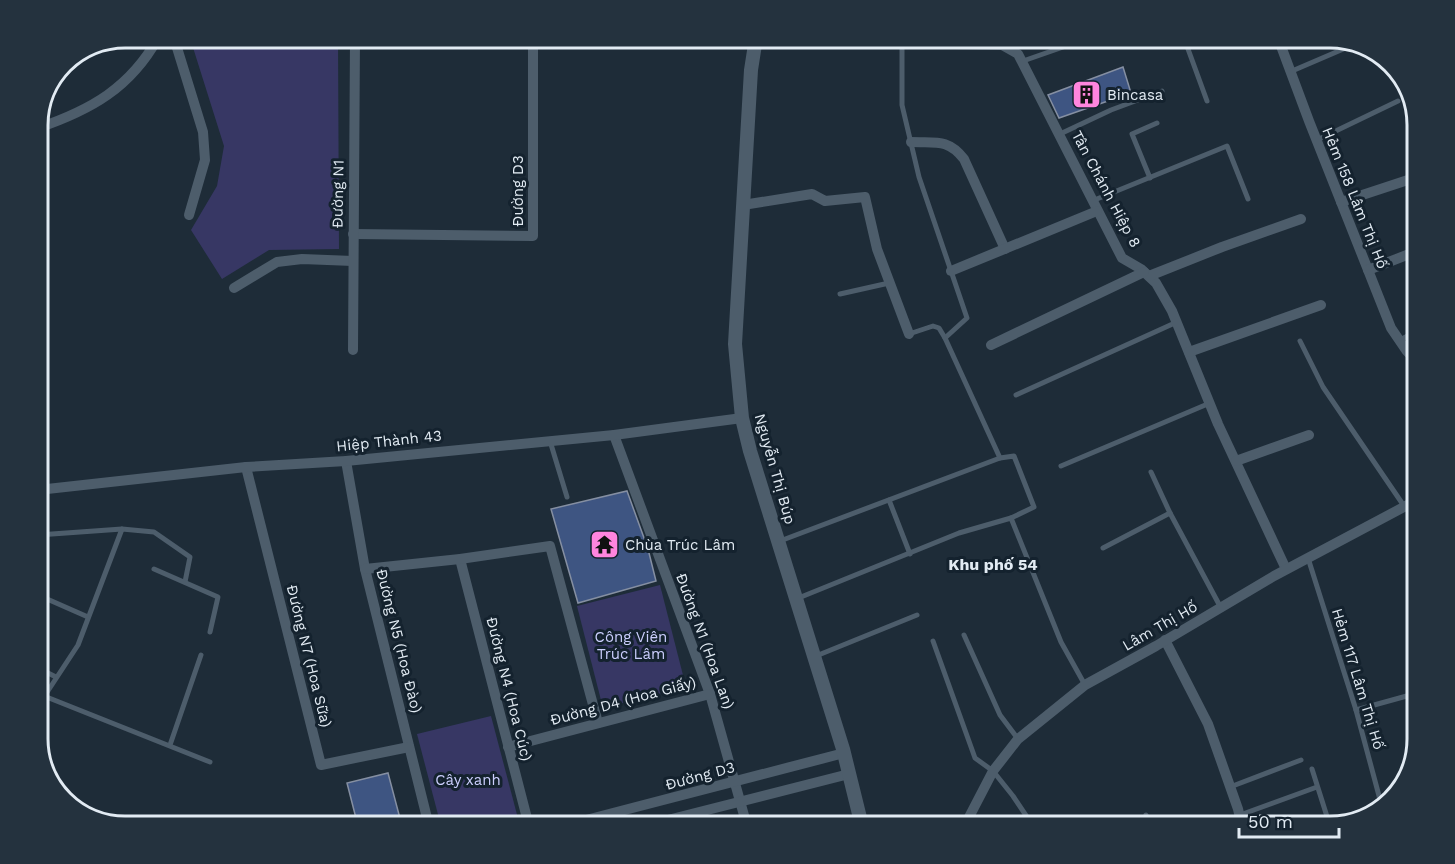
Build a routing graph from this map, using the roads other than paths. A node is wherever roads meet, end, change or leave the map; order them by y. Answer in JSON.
{"nodes":[{"id":1,"x":152,"y":48,"type":"edge"},
{"id":2,"x":177,"y":48,"type":"edge"},
{"id":3,"x":355,"y":48,"type":"edge"},
{"id":4,"x":533,"y":48,"type":"edge"},
{"id":5,"x":755,"y":48,"type":"edge"},
{"id":6,"x":902,"y":48,"type":"edge"},
{"id":7,"x":1011,"y":48,"type":"edge"},
{"id":8,"x":1060,"y":48,"type":"edge"},
{"id":9,"x":1188,"y":48,"type":"edge"},
{"id":10,"x":1282,"y":48,"type":"edge"},
{"id":11,"x":1342,"y":49,"type":"edge"},
{"id":12,"x":1023,"y":61,"type":"junction"},
{"id":13,"x":1292,"y":71,"type":"junction"},
{"id":14,"x":1162,"y":91,"type":"dead end"},
{"id":15,"x":1207,"y":101,"type":"dead end"},
{"id":16,"x":1398,"y":101,"type":"dead end"},
{"id":17,"x":1157,"y":123,"type":"dead end"},
{"id":18,"x":48,"y":125,"type":"edge"},
{"id":19,"x":1060,"y":134,"type":"junction"},
{"id":20,"x":1317,"y":140,"type":"junction"},
{"id":21,"x":911,"y":142,"type":"junction"},
{"id":22,"x":1150,"y":178,"type":"junction"},
{"id":23,"x":1407,"y":180,"type":"edge"},
{"id":24,"x":1248,"y":199,"type":"dead end"},
{"id":25,"x":1341,"y":202,"type":"junction"},
{"id":26,"x":743,"y":204,"type":"junction"},
{"id":27,"x":1095,"y":206,"type":"junction"},
{"id":28,"x":189,"y":215,"type":"dead end"},
{"id":29,"x":1301,"y":219,"type":"dead end"},
{"id":30,"x":352,"y":234,"type":"junction"},
{"id":31,"x":1005,"y":249,"type":"junction"},
{"id":32,"x":1407,"y":255,"type":"edge"},
{"id":33,"x":353,"y":261,"type":"junction"},
{"id":34,"x":1368,"y":270,"type":"junction"},
{"id":35,"x":951,"y":271,"type":"junction"},
{"id":36,"x":1146,"y":274,"type":"junction"},
{"id":37,"x":889,"y":283,"type":"junction"},
{"id":38,"x":234,"y":288,"type":"dead end"},
{"id":39,"x":840,"y":294,"type":"dead end"},
{"id":40,"x":1321,"y":305,"type":"dead end"},
{"id":41,"x":1177,"y":322,"type":"junction"},
{"id":42,"x":909,"y":334,"type":"joint"},
{"id":43,"x":1407,"y":336,"type":"edge"},
{"id":44,"x":945,"y":338,"type":"junction"},
{"id":45,"x":1398,"y":340,"type":"junction"},
{"id":46,"x":1300,"y":341,"type":"dead end"},
{"id":47,"x":991,"y":345,"type":"dead end"},
{"id":48,"x":353,"y":350,"type":"dead end"},
{"id":49,"x":1407,"y":350,"type":"edge"},
{"id":50,"x":1189,"y":352,"type":"junction"},
{"id":51,"x":1016,"y":395,"type":"dead end"},
{"id":52,"x":1210,"y":403,"type":"junction"},
{"id":53,"x":742,"y":418,"type":"junction"},
{"id":54,"x":614,"y":435,"type":"junction"},
{"id":55,"x":1309,"y":435,"type":"dead end"},
{"id":56,"x":550,"y":440,"type":"junction"},
{"id":57,"x":1000,"y":458,"type":"junction"},
{"id":58,"x":346,"y":461,"type":"junction"},
{"id":59,"x":1236,"y":461,"type":"junction"},
{"id":60,"x":1061,"y":466,"type":"dead end"},
{"id":61,"x":246,"y":468,"type":"junction"},
{"id":62,"x":1151,"y":472,"type":"dead end"},
{"id":63,"x":48,"y":489,"type":"edge"},
{"id":64,"x":567,"y":497,"type":"dead end"},
{"id":65,"x":889,"y":500,"type":"junction"},
{"id":66,"x":1405,"y":507,"type":"joint"},
{"id":67,"x":1170,"y":513,"type":"junction"},
{"id":68,"x":1011,"y":518,"type":"junction"},
{"id":69,"x":122,"y":529,"type":"junction"},
{"id":70,"x":48,"y":534,"type":"edge"},
{"id":71,"x":778,"y":542,"type":"junction"},
{"id":72,"x":1103,"y":548,"type":"dead end"},
{"id":73,"x":910,"y":554,"type":"junction"},
{"id":74,"x":1308,"y":558,"type":"junction"},
{"id":75,"x":460,"y":559,"type":"junction"},
{"id":76,"x":154,"y":569,"type":"dead end"},
{"id":77,"x":365,"y":569,"type":"junction"},
{"id":78,"x":1286,"y":569,"type":"junction"},
{"id":79,"x":185,"y":582,"type":"junction"},
{"id":80,"x":48,"y":599,"type":"edge"},
{"id":81,"x":796,"y":599,"type":"junction"},
{"id":82,"x":1221,"y":608,"type":"junction"},
{"id":83,"x":917,"y":615,"type":"dead end"},
{"id":84,"x":88,"y":617,"type":"junction"},
{"id":85,"x":210,"y":632,"type":"dead end"},
{"id":86,"x":964,"y":636,"type":"dead end"},
{"id":87,"x":1165,"y":640,"type":"junction"},
{"id":88,"x":933,"y":641,"type":"dead end"},
{"id":89,"x":201,"y":655,"type":"dead end"},
{"id":90,"x":814,"y":657,"type":"junction"},
{"id":91,"x":48,"y":673,"type":"edge"},
{"id":92,"x":56,"y":677,"type":"junction"},
{"id":93,"x":1085,"y":685,"type":"junction"},
{"id":94,"x":48,"y":690,"type":"edge"},
{"id":95,"x":710,"y":694,"type":"junction"},
{"id":96,"x":1407,"y":696,"type":"edge"},
{"id":97,"x":48,"y":698,"type":"edge"},
{"id":98,"x":1356,"y":710,"type":"junction"},
{"id":99,"x":598,"y":723,"type":"junction"},
{"id":100,"x":1018,"y":740,"type":"junction"},
{"id":101,"x":170,"y":744,"type":"junction"},
{"id":102,"x":410,"y":747,"type":"junction"},
{"id":103,"x":508,"y":747,"type":"junction"},
{"id":104,"x":844,"y":753,"type":"junction"},
{"id":105,"x":1301,"y":760,"type":"dead end"},
{"id":106,"x":210,"y":762,"type":"dead end"},
{"id":107,"x":1312,"y":769,"type":"dead end"},
{"id":108,"x":993,"y":771,"type":"junction"},
{"id":109,"x":849,"y":774,"type":"junction"},
{"id":110,"x":736,"y":782,"type":"junction"},
{"id":111,"x":1230,"y":787,"type":"junction"},
{"id":112,"x":1317,"y":787,"type":"junction"},
{"id":113,"x":1380,"y":798,"type":"edge"},
{"id":114,"x":741,"y":801,"type":"junction"},
{"id":115,"x":427,"y":816,"type":"edge"},
{"id":116,"x":526,"y":816,"type":"edge"},
{"id":117,"x":602,"y":816,"type":"edge"},
{"id":118,"x":683,"y":816,"type":"edge"},
{"id":119,"x":745,"y":816,"type":"edge"},
{"id":120,"x":860,"y":816,"type":"edge"},
{"id":121,"x":969,"y":816,"type":"edge"},
{"id":122,"x":1026,"y":816,"type":"edge"},
{"id":123,"x":1239,"y":816,"type":"edge"},
{"id":124,"x":1252,"y":816,"type":"edge"},
{"id":125,"x":1327,"y":816,"type":"edge"}],
"edges":[{"from":1,"to":18,"type":"street"},
{"from":2,"to":28,"type":"street"},
{"from":3,"to":30,"type":"street","name":"Đường N1"},
{"from":4,"to":30,"type":"street","name":"Đường D3"},
{"from":5,"to":26,"type":"street","name":"Nguyễn Thị Búp"},
{"from":6,"to":21,"type":"lane"},
{"from":7,"to":12,"type":"street","name":"Tân Chánh Hiệp 8"},
{"from":8,"to":12,"type":"lane"},
{"from":9,"to":15,"type":"lane"},
{"from":10,"to":13,"type":"street","name":"Hẻm 158 Lâm Thị Hố"},
{"from":11,"to":13,"type":"lane"},
{"from":12,"to":19,"type":"street","name":"Tân Chánh Hiệp 8"},
{"from":13,"to":20,"type":"street","name":"Hẻm 158 Lâm Thị Hố"},
{"from":14,"to":19,"type":"lane"},
{"from":16,"to":20,"type":"lane"},
{"from":17,"to":22,"type":"lane"},
{"from":19,"to":27,"type":"street","name":"Tân Chánh Hiệp 8"},
{"from":20,"to":25,"type":"street","name":"Hẻm 158 Lâm Thị Hố"},
{"from":21,"to":31,"type":"street"},
{"from":21,"to":35,"type":"lane"},
{"from":22,"to":24,"type":"lane"},
{"from":22,"to":27,"type":"lane"},
{"from":23,"to":25,"type":"street"},
{"from":25,"to":34,"type":"street","name":"Hẻm 158 Lâm Thị Hố"},
{"from":26,"to":37,"type":"street"},
{"from":26,"to":53,"type":"street","name":"Nguyễn Thị Búp"},
{"from":27,"to":31,"type":"street"},
{"from":27,"to":36,"type":"street","name":"Tân Chánh Hiệp 8"},
{"from":29,"to":36,"type":"street"},
{"from":30,"to":33,"type":"street","name":"Đường N1"},
{"from":31,"to":35,"type":"street"},
{"from":32,"to":34,"type":"street"},
{"from":33,"to":38,"type":"street"},
{"from":33,"to":48,"type":"street","name":"Đường N1"},
{"from":34,"to":45,"type":"street","name":"Hẻm 158 Lâm Thị Hố"},
{"from":35,"to":44,"type":"lane"},
{"from":36,"to":41,"type":"street","name":"Tân Chánh Hiệp 8"},
{"from":36,"to":47,"type":"street"},
{"from":37,"to":39,"type":"lane"},
{"from":37,"to":42,"type":"street"},
{"from":40,"to":50,"type":"street"},
{"from":41,"to":50,"type":"street","name":"Tân Chánh Hiệp 8"},
{"from":41,"to":51,"type":"lane"},
{"from":42,"to":44,"type":"lane"},
{"from":43,"to":45,"type":"lane"},
{"from":44,"to":57,"type":"lane"},
{"from":45,"to":49,"type":"street","name":"Hẻm 158 Lâm Thị Hố"},
{"from":46,"to":66,"type":"lane"},
{"from":50,"to":52,"type":"street","name":"Tân Chánh Hiệp 8"},
{"from":52,"to":59,"type":"street","name":"Tân Chánh Hiệp 8"},
{"from":52,"to":60,"type":"lane"},
{"from":53,"to":54,"type":"street","name":"Hiệp Thành 43"},
{"from":53,"to":71,"type":"street","name":"Nguyễn Thị Búp"},
{"from":54,"to":56,"type":"street","name":"Hiệp Thành 43"},
{"from":54,"to":95,"type":"street","name":"Đường N1 (Hoa Lan)"},
{"from":55,"to":59,"type":"street"},
{"from":56,"to":58,"type":"street","name":"Hiệp Thành 43"},
{"from":56,"to":64,"type":"lane"},
{"from":57,"to":65,"type":"lane"},
{"from":57,"to":68,"type":"lane"},
{"from":58,"to":61,"type":"street","name":"Hiệp Thành 43"},
{"from":58,"to":77,"type":"street","name":"Đường N5 (Hoa Đào)"},
{"from":59,"to":78,"type":"street","name":"Tân Chánh Hiệp 8"},
{"from":61,"to":63,"type":"street","name":"Hiệp Thành 43"},
{"from":61,"to":102,"type":"street","name":"Đường N7 (Hoa Sữa)"},
{"from":62,"to":67,"type":"lane"},
{"from":65,"to":71,"type":"lane"},
{"from":65,"to":73,"type":"lane"},
{"from":66,"to":74,"type":"street","name":"Lâm Thị Hố"},
{"from":67,"to":72,"type":"lane"},
{"from":67,"to":82,"type":"lane"},
{"from":68,"to":73,"type":"lane"},
{"from":68,"to":93,"type":"lane"},
{"from":69,"to":70,"type":"lane"},
{"from":69,"to":79,"type":"lane"},
{"from":69,"to":84,"type":"lane"},
{"from":71,"to":81,"type":"street","name":"Nguyễn Thị Búp"},
{"from":73,"to":81,"type":"lane"},
{"from":74,"to":78,"type":"street","name":"Lâm Thị Hố"},
{"from":74,"to":98,"type":"lane","name":"Hẻm 117 Lâm Thị Hố"},
{"from":75,"to":77,"type":"street"},
{"from":75,"to":99,"type":"street"},
{"from":75,"to":103,"type":"street","name":"Đường N4 (Hoa Cúc)"},
{"from":76,"to":79,"type":"lane"},
{"from":77,"to":102,"type":"street","name":"Đường N5 (Hoa Đào)"},
{"from":78,"to":82,"type":"street","name":"Lâm Thị Hố"},
{"from":79,"to":85,"type":"lane"},
{"from":80,"to":84,"type":"lane"},
{"from":81,"to":90,"type":"street","name":"Nguyễn Thị Búp"},
{"from":82,"to":87,"type":"street","name":"Lâm Thị Hố"},
{"from":83,"to":90,"type":"lane"},
{"from":84,"to":92,"type":"lane"},
{"from":86,"to":100,"type":"lane"},
{"from":87,"to":93,"type":"street","name":"Lâm Thị Hố"},
{"from":87,"to":111,"type":"street"},
{"from":88,"to":108,"type":"lane"},
{"from":89,"to":101,"type":"lane"},
{"from":90,"to":104,"type":"street","name":"Nguyễn Thị Búp"},
{"from":91,"to":92,"type":"lane"},
{"from":92,"to":94,"type":"lane"},
{"from":93,"to":100,"type":"street","name":"Lâm Thị Hố"},
{"from":95,"to":99,"type":"street","name":"Đường D4 (Hoa Giấy)"},
{"from":95,"to":110,"type":"street","name":"Đường N1 (Hoa Lan)"},
{"from":96,"to":98,"type":"lane"},
{"from":97,"to":101,"type":"lane"},
{"from":98,"to":113,"type":"lane","name":"Hẻm 117 Lâm Thị Hố"},
{"from":99,"to":103,"type":"street","name":"Đường D4 (Hoa Giấy)"},
{"from":100,"to":108,"type":"street","name":"Lâm Thị Hố"},
{"from":101,"to":106,"type":"lane"},
{"from":102,"to":115,"type":"street","name":"Đường N5 (Hoa Đào)"},
{"from":103,"to":116,"type":"street","name":"Đường N4 (Hoa Cúc)"},
{"from":104,"to":109,"type":"street","name":"Nguyễn Thị Búp"},
{"from":104,"to":110,"type":"street","name":"Đường D3"},
{"from":105,"to":111,"type":"lane"},
{"from":107,"to":112,"type":"lane"},
{"from":108,"to":121,"type":"street","name":"Lâm Thị Hố"},
{"from":108,"to":122,"type":"lane"},
{"from":109,"to":114,"type":"street"},
{"from":109,"to":120,"type":"street","name":"Nguyễn Thị Búp"},
{"from":110,"to":114,"type":"street","name":"Đường N1 (Hoa Lan)"},
{"from":110,"to":117,"type":"street","name":"Đường D3"},
{"from":111,"to":123,"type":"street"},
{"from":112,"to":124,"type":"lane"},
{"from":112,"to":125,"type":"lane"},
{"from":114,"to":118,"type":"street"},
{"from":114,"to":119,"type":"street","name":"Đường N1 (Hoa Lan)"}]}
